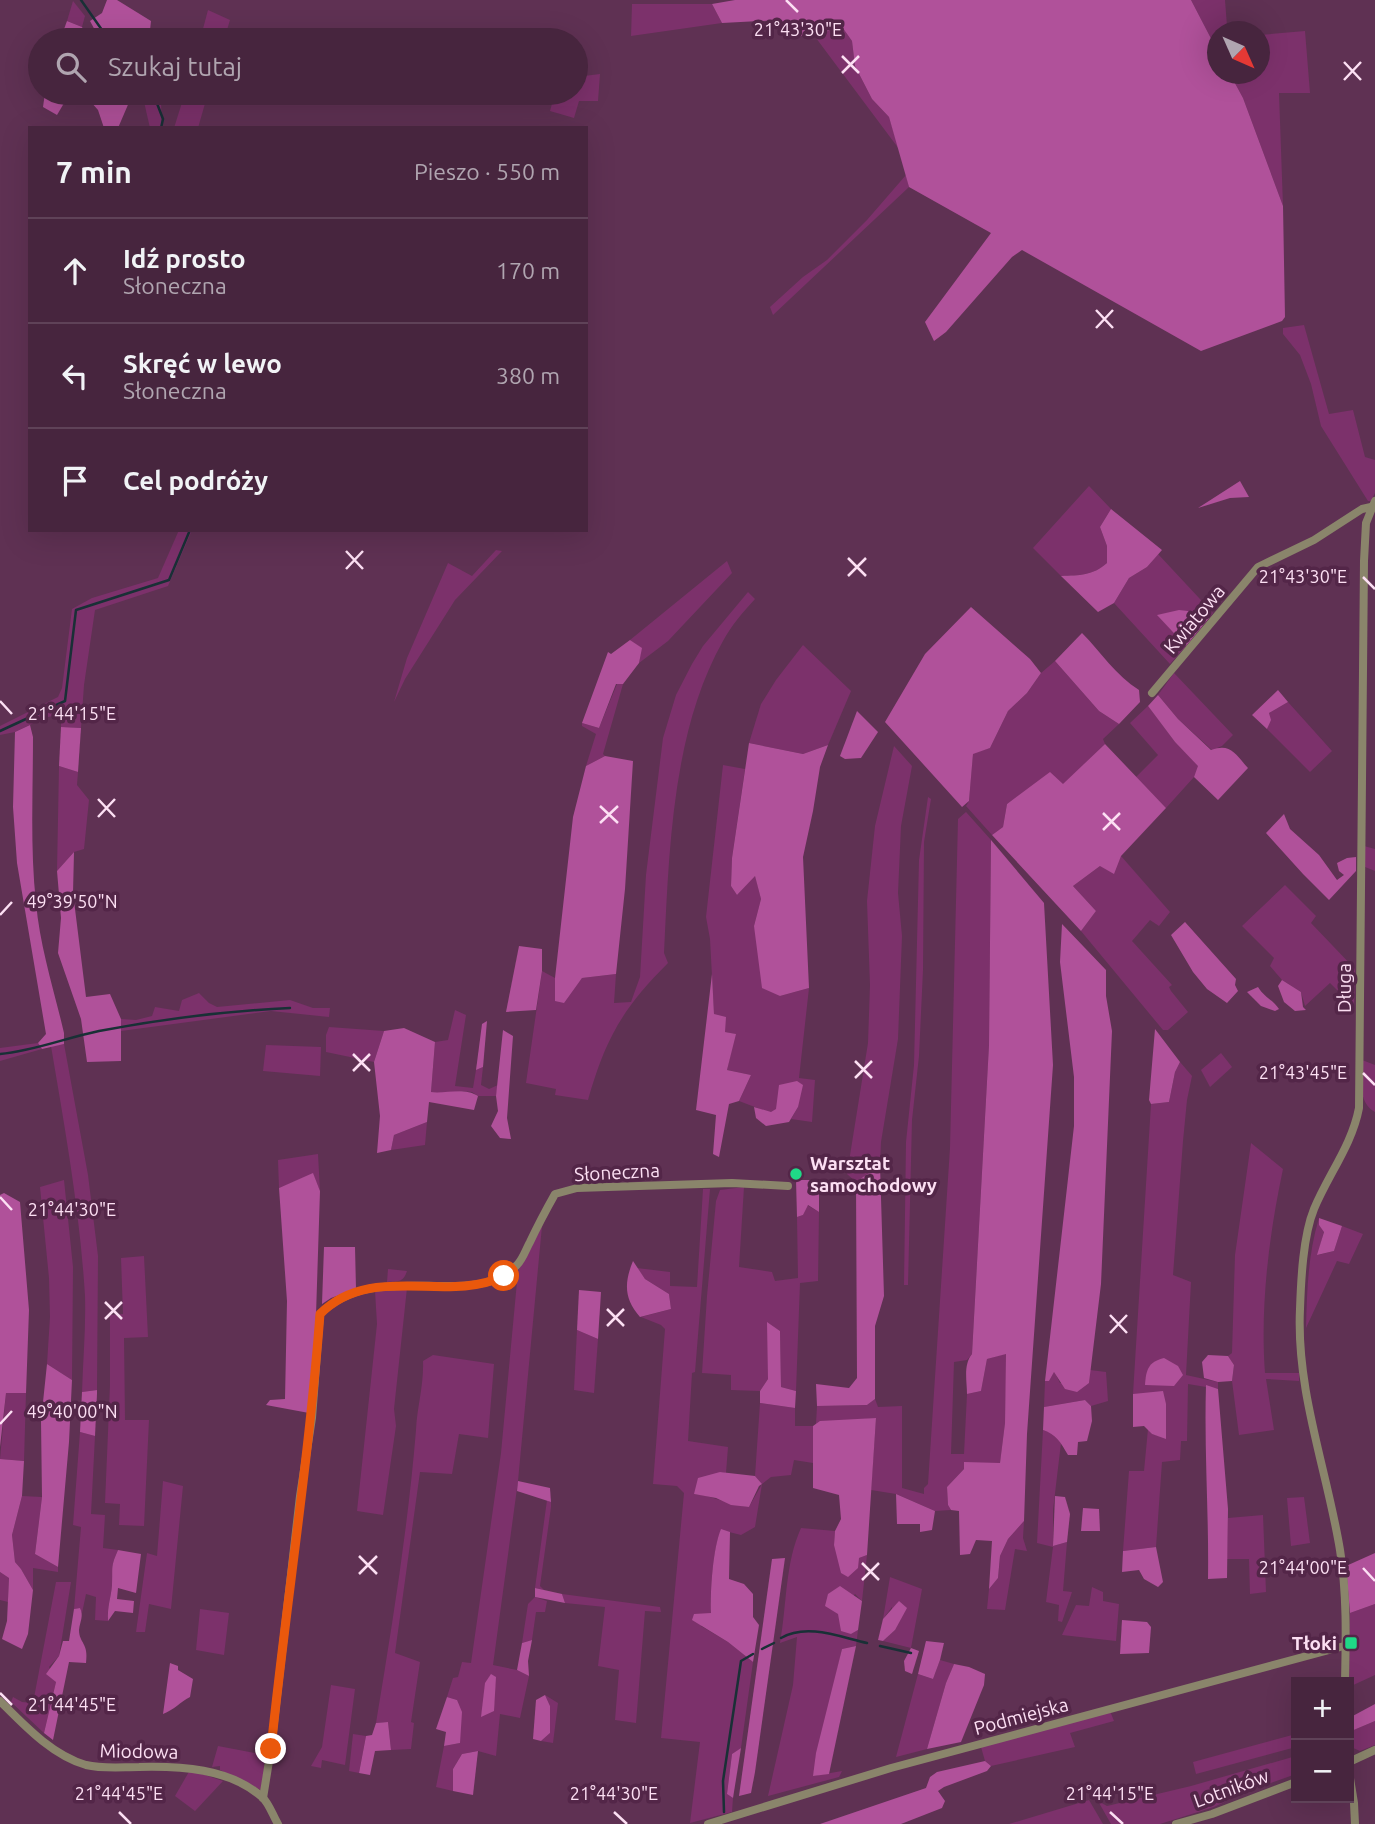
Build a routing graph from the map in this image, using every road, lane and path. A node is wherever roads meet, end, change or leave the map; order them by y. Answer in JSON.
{"nodes":[{"id":1,"x":1373,"y":504,"type":"edge"},
{"id":2,"x":1152,"y":694,"type":"dead end"},
{"id":3,"x":788,"y":1186,"type":"dead end"},
{"id":4,"x":1344,"y":1646,"type":"junction"},
{"id":5,"x":1345,"y":1677,"type":"edge"},
{"id":6,"x":0,"y":1702,"type":"edge"},
{"id":7,"x":1375,"y":1750,"type":"edge"},
{"id":8,"x":1354,"y":1760,"type":"edge"},
{"id":9,"x":1291,"y":1784,"type":"edge"},
{"id":10,"x":263,"y":1798,"type":"junction"},
{"id":11,"x":1354,"y":1803,"type":"edge"},
{"id":12,"x":278,"y":1824,"type":"edge"},
{"id":13,"x":708,"y":1824,"type":"edge"},
{"id":14,"x":1176,"y":1824,"type":"edge"},
{"id":15,"x":1355,"y":1824,"type":"edge"}],
"edges":[{"from":1,"to":2,"type":"street","name":"Kwiatowa"},
{"from":1,"to":4,"type":"street","name":"Długa"},
{"from":3,"to":10,"type":"street","name":"Słoneczna"},
{"from":4,"to":5,"type":"street"},
{"from":4,"to":13,"type":"street","name":"Podmiejska"},
{"from":6,"to":10,"type":"street","name":"Miodowa"},
{"from":7,"to":8,"type":"street"},
{"from":9,"to":14,"type":"street","name":"Lotników"},
{"from":10,"to":12,"type":"street"},
{"from":11,"to":15,"type":"street"}]}
